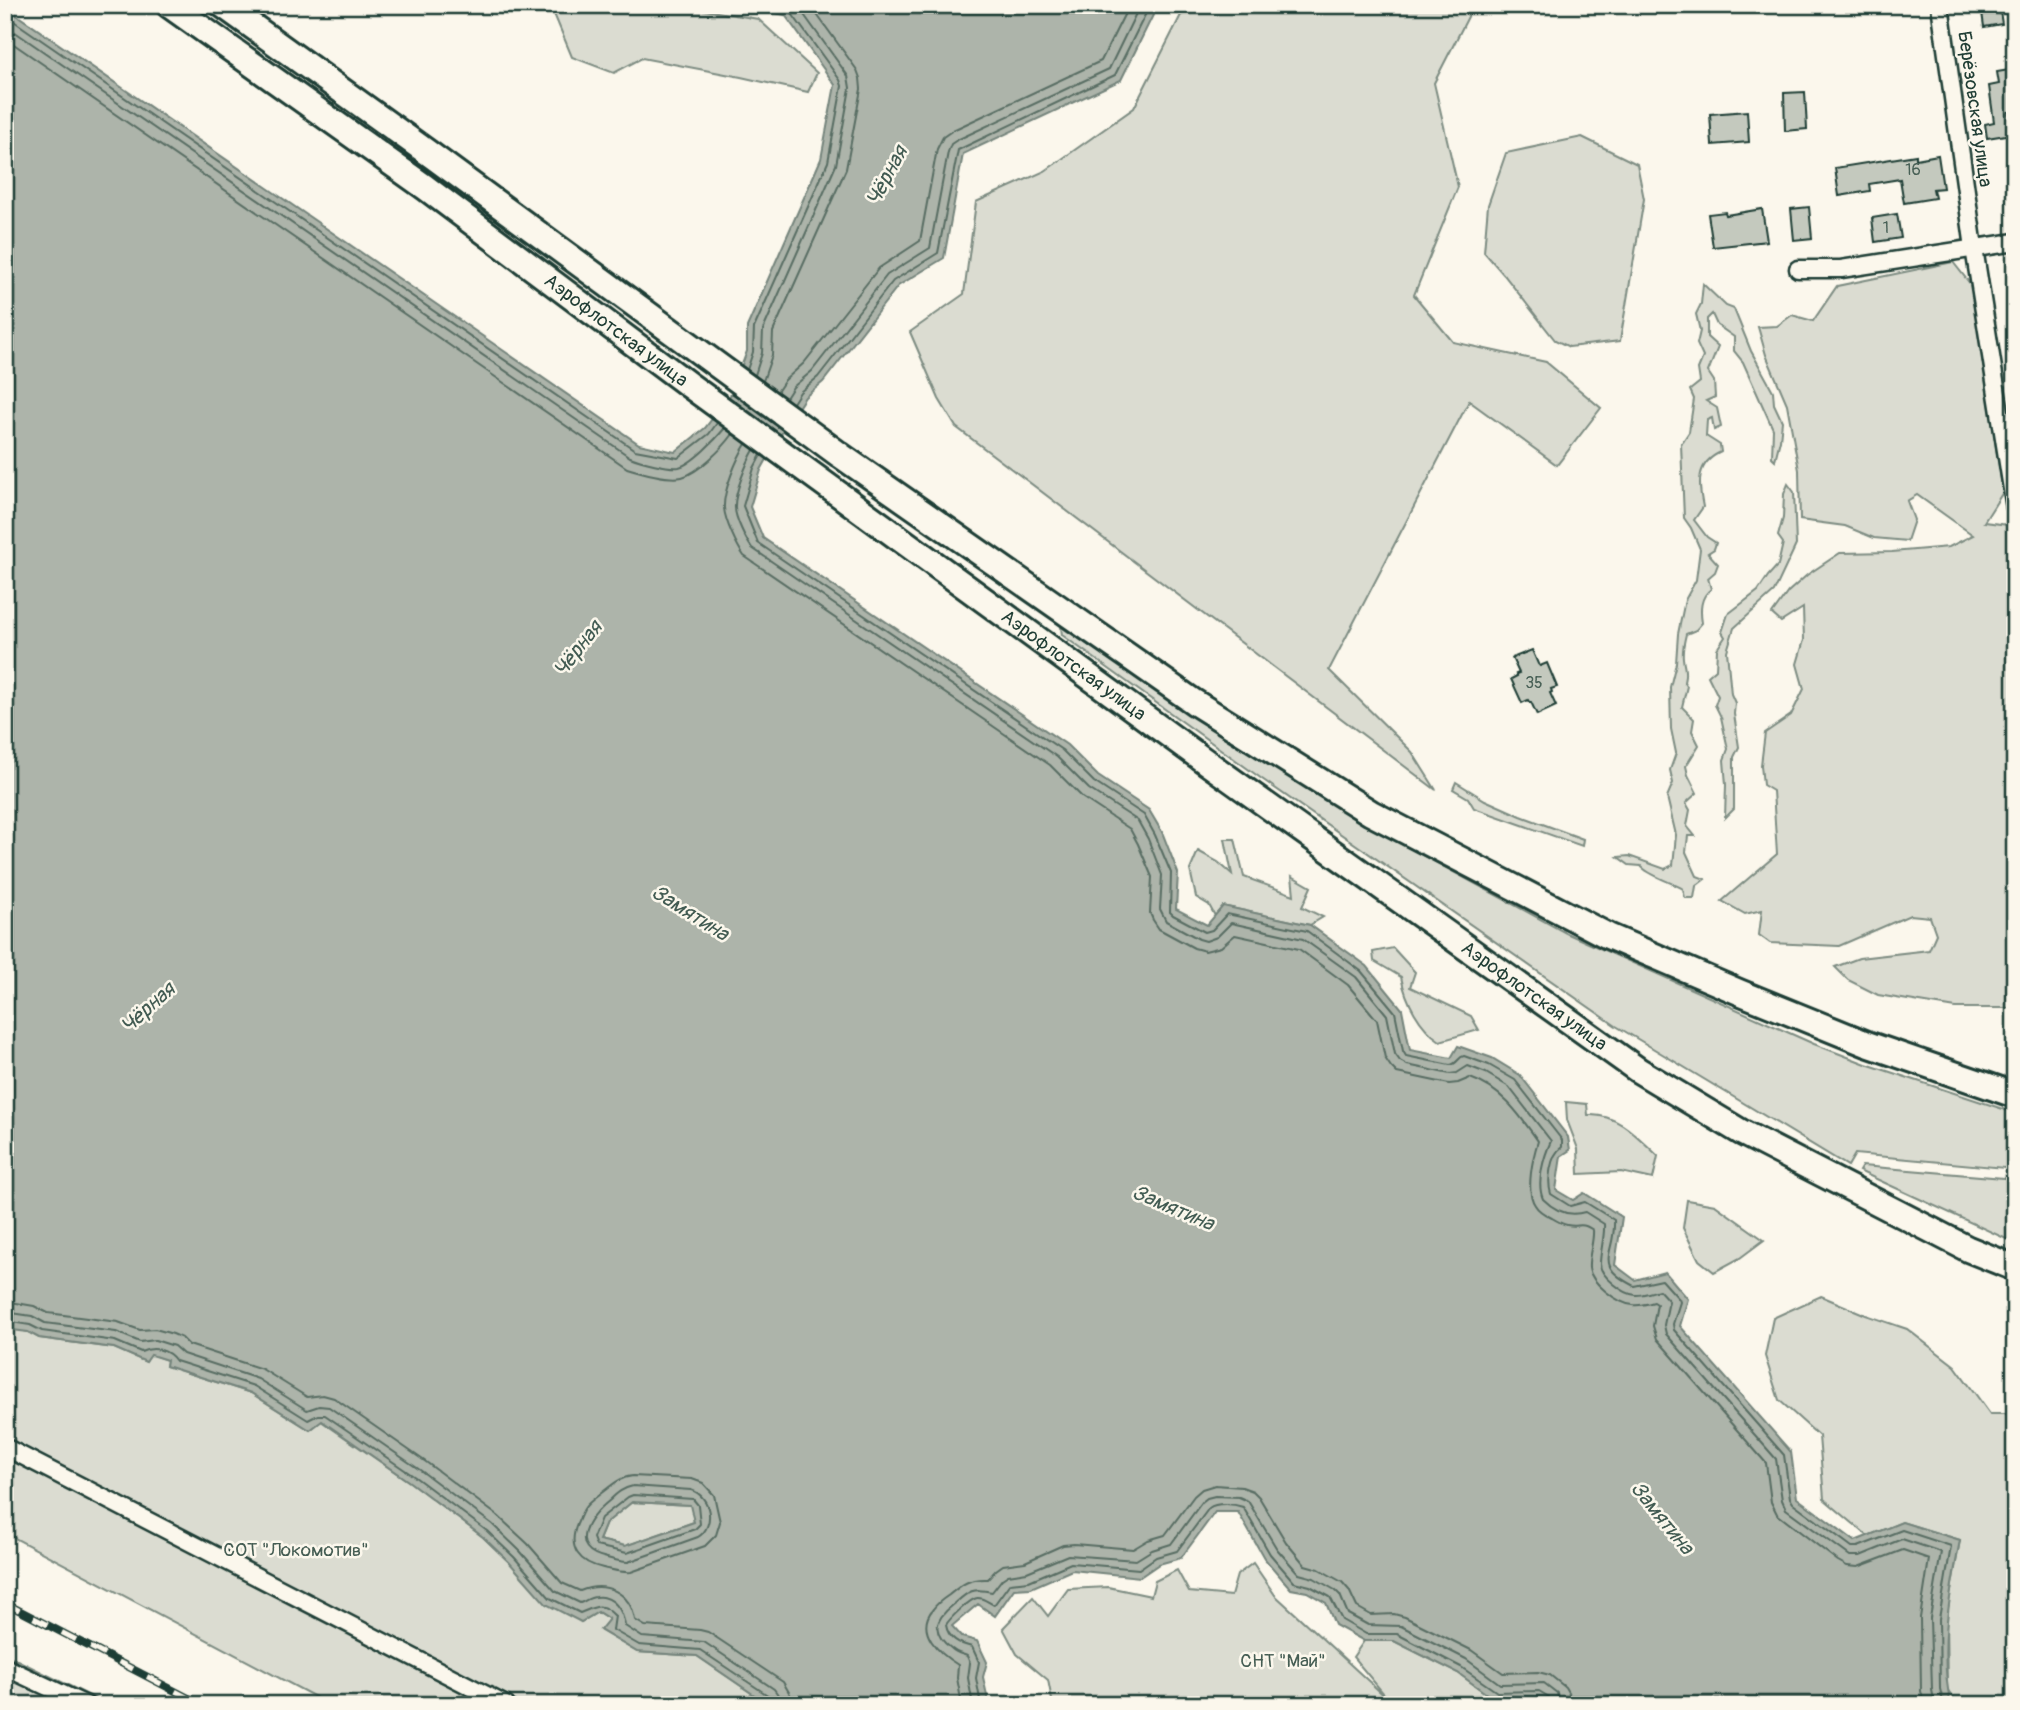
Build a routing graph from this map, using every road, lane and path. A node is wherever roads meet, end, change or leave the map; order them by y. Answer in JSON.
{"nodes":[{"id":1,"x":169,"y":5,"type":"edge"},
{"id":2,"x":223,"y":5,"type":"edge"},
{"id":3,"x":1940,"y":5,"type":"edge"},
{"id":4,"x":2015,"y":242,"type":"edge"},
{"id":5,"x":1974,"y":248,"type":"junction"},
{"id":6,"x":1798,"y":269,"type":"dead end"},
{"id":7,"x":2015,"y":509,"type":"edge"},
{"id":8,"x":2015,"y":1095,"type":"edge"},
{"id":9,"x":2015,"y":1268,"type":"edge"},
{"id":10,"x":5,"y":1447,"type":"edge"},
{"id":11,"x":5,"y":1667,"type":"edge"},
{"id":12,"x":86,"y":1705,"type":"edge"},
{"id":13,"x":506,"y":1705,"type":"edge"}],
"edges":[{"from":1,"to":9,"type":"main road","name":"Аэрофлотская улица"},
{"from":2,"to":8,"type":"main road","name":"Аэрофлотская улица"},
{"from":3,"to":5,"type":"street","name":"Берёзовская улица"},
{"from":4,"to":5,"type":"street"},
{"from":5,"to":6,"type":"street"},
{"from":5,"to":7,"type":"street","name":"Берёзовская улица"},
{"from":10,"to":13,"type":"street"},
{"from":11,"to":12,"type":"street"}]}
